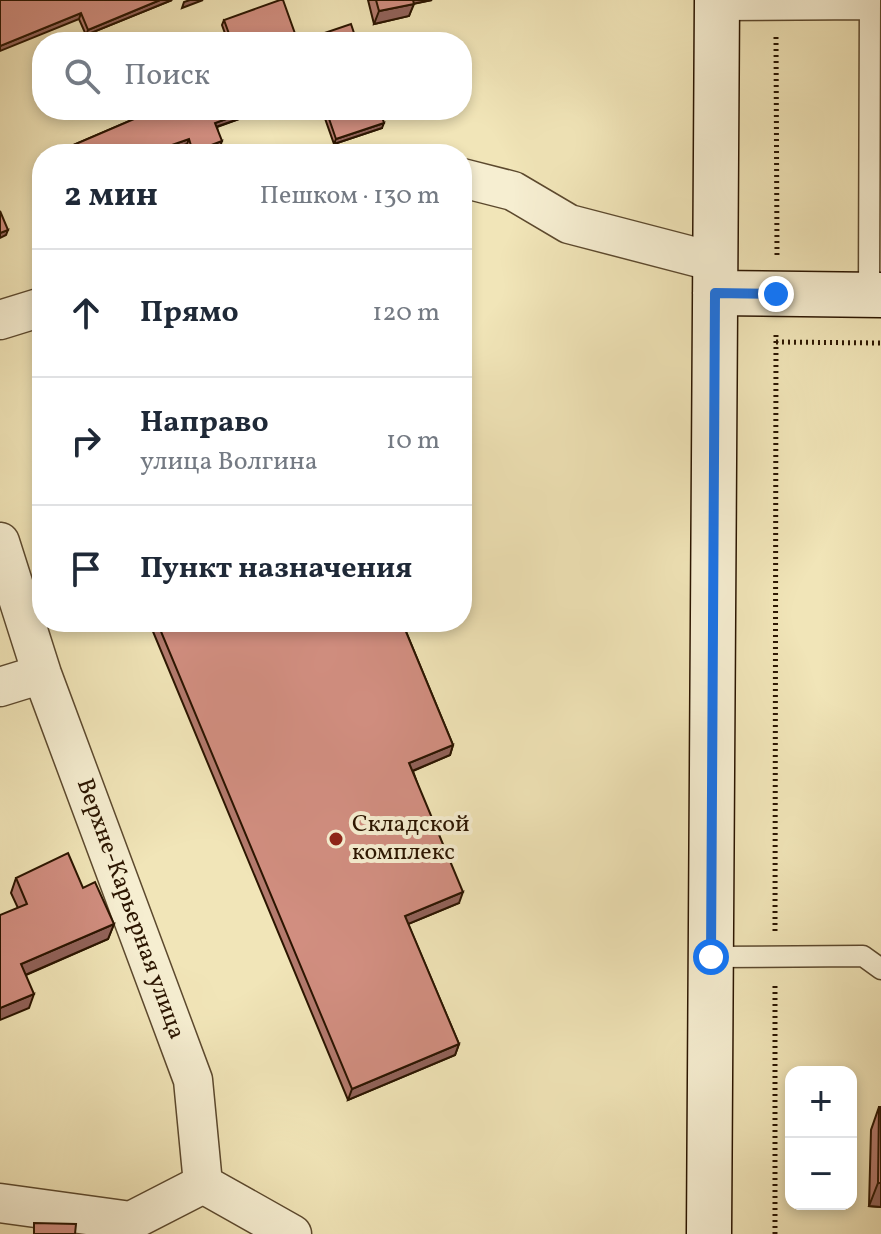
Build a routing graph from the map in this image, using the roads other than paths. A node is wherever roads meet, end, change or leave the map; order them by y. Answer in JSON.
{"nodes":[{"id":1,"x":717,"y":5,"type":"edge"},
{"id":2,"x":870,"y":5,"type":"edge"},
{"id":3,"x":875,"y":126,"type":"edge"},
{"id":4,"x":472,"y":181,"type":"edge"},
{"id":5,"x":715,"y":278,"type":"junction"},
{"id":6,"x":875,"y":295,"type":"edge"},
{"id":7,"x":32,"y":310,"type":"edge"},
{"id":8,"x":0,"y":320,"type":"edge"},
{"id":9,"x":0,"y":542,"type":"edge"},
{"id":10,"x":42,"y":674,"type":"junction"},
{"id":11,"x":0,"y":687,"type":"edge"},
{"id":12,"x":711,"y":957,"type":"junction"},
{"id":13,"x":881,"y":969,"type":"edge"},
{"id":14,"x":203,"y":1184,"type":"junction"},
{"id":15,"x":0,"y":1203,"type":"edge"},
{"id":16,"x":292,"y":1234,"type":"edge"},
{"id":17,"x":709,"y":1234,"type":"edge"}],
"edges":[{"from":1,"to":2,"type":"lane"},
{"from":1,"to":5,"type":"street"},
{"from":2,"to":3,"type":"lane"},
{"from":3,"to":6,"type":"lane"},
{"from":4,"to":5,"type":"street"},
{"from":5,"to":6,"type":"street"},
{"from":5,"to":12,"type":"street"},
{"from":7,"to":8,"type":"street"},
{"from":9,"to":10,"type":"street","name":"Верхне-Карьерная улица"},
{"from":10,"to":11,"type":"street"},
{"from":10,"to":14,"type":"street","name":"Верхне-Карьерная улица"},
{"from":12,"to":13,"type":"lane"},
{"from":12,"to":17,"type":"street"},
{"from":14,"to":15,"type":"street"},
{"from":14,"to":16,"type":"street"}]}
